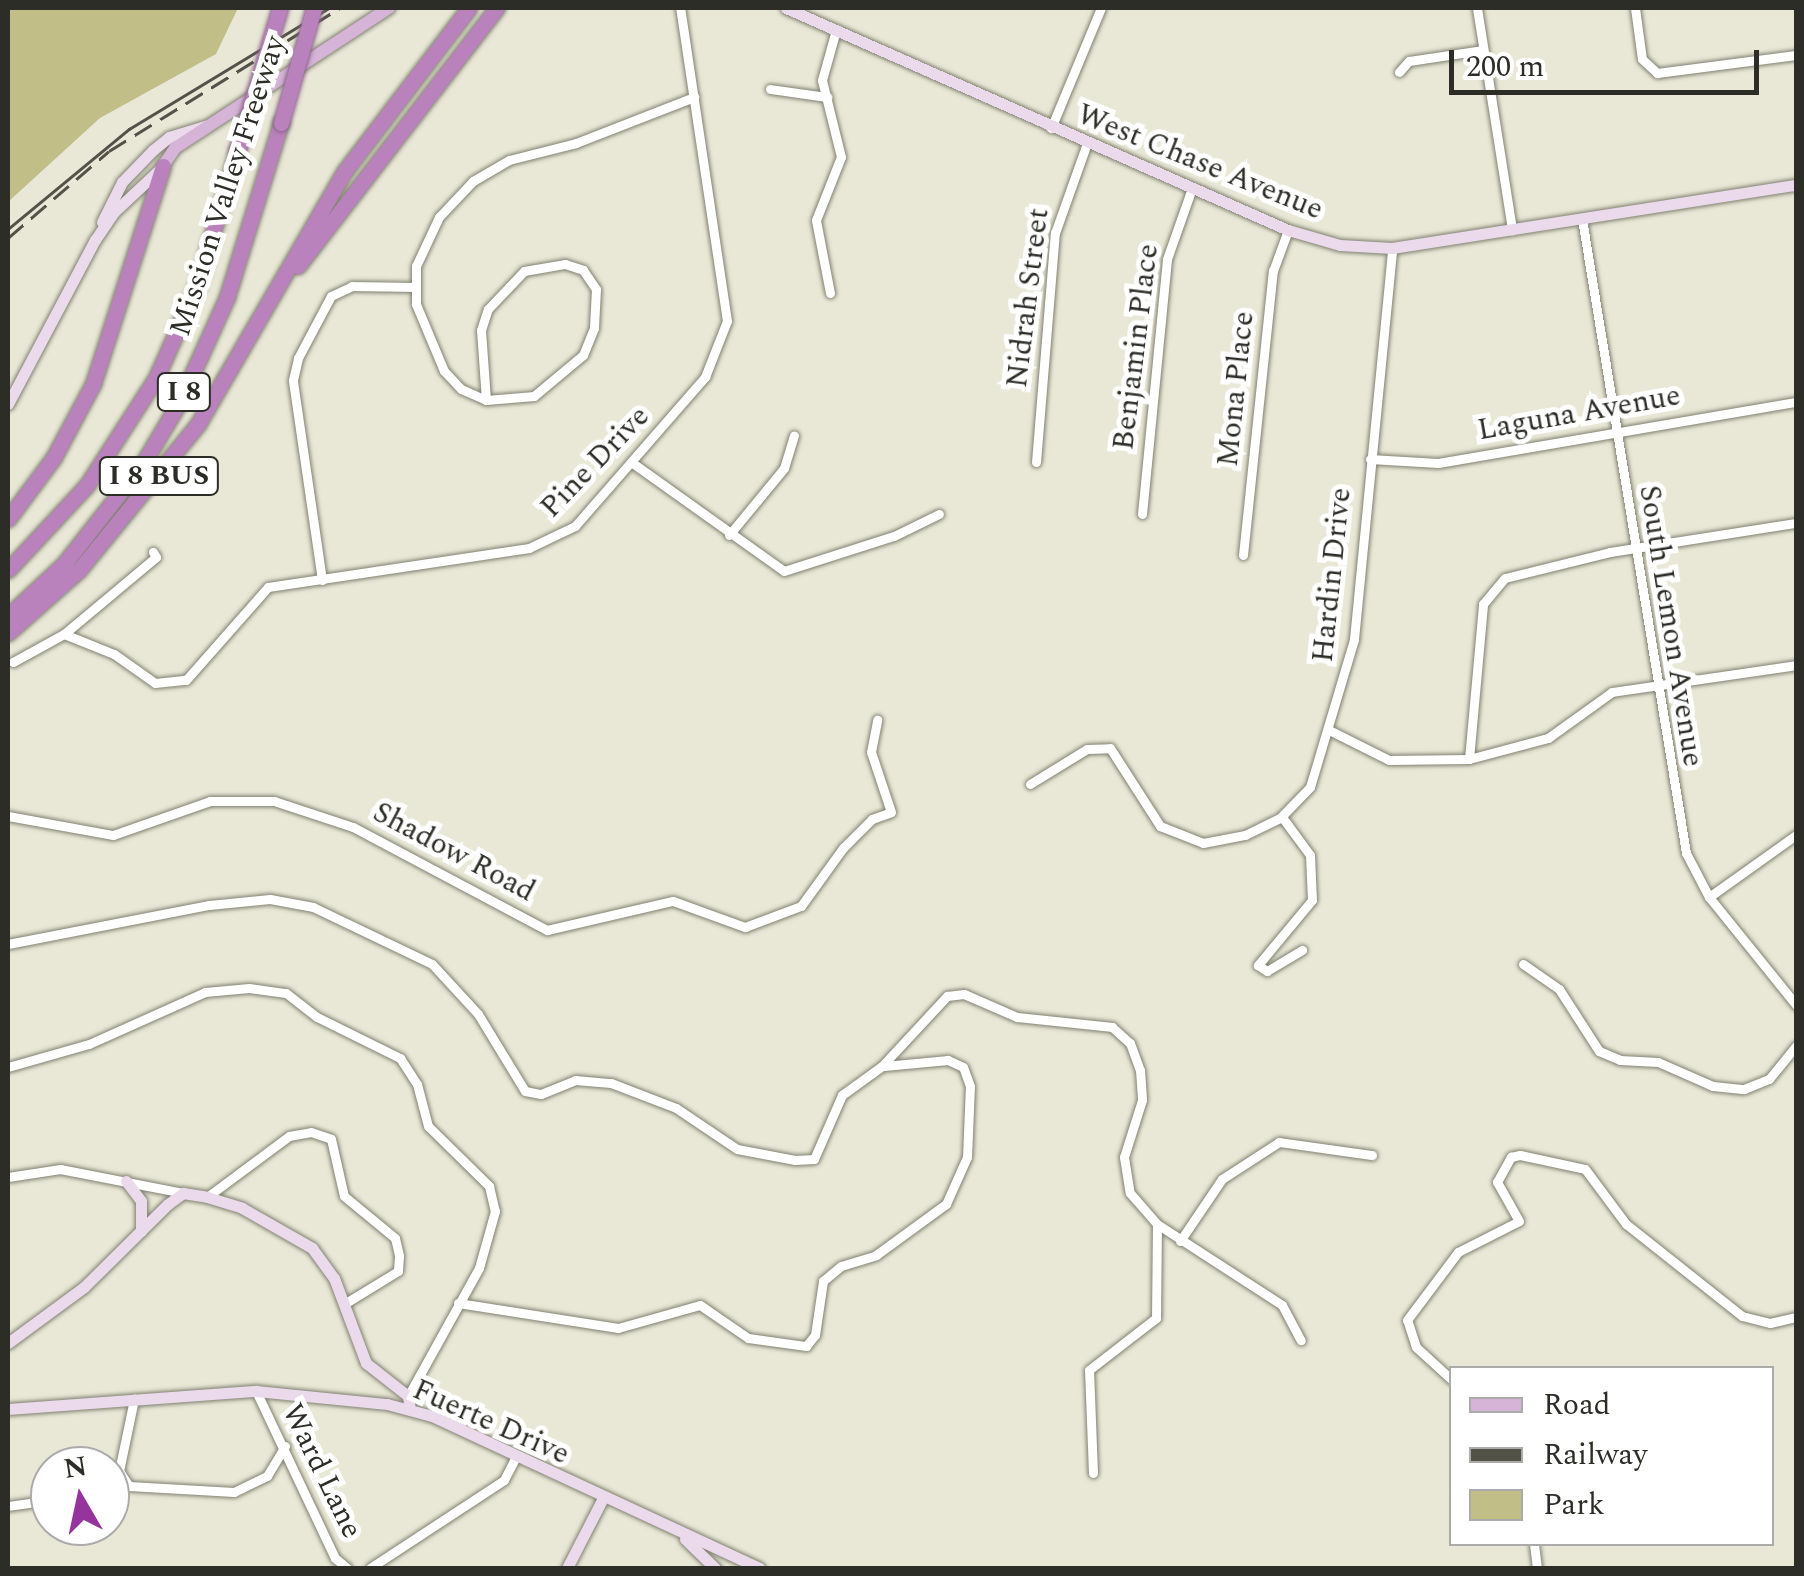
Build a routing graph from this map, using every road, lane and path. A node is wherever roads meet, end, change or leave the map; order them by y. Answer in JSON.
{"nodes":[{"id":1,"x":280,"y":8,"type":"edge"},
{"id":2,"x":314,"y":8,"type":"edge"},
{"id":3,"x":388,"y":8,"type":"edge"},
{"id":4,"x":469,"y":8,"type":"edge"},
{"id":5,"x":497,"y":8,"type":"edge"},
{"id":6,"x":680,"y":8,"type":"edge"},
{"id":7,"x":786,"y":8,"type":"edge"},
{"id":8,"x":1101,"y":8,"type":"edge"},
{"id":9,"x":1477,"y":8,"type":"edge"},
{"id":10,"x":1635,"y":8,"type":"edge"},
{"id":11,"x":836,"y":30,"type":"junction"},
{"id":12,"x":1484,"y":50,"type":"junction"},
{"id":13,"x":1796,"y":55,"type":"edge"},
{"id":14,"x":1399,"y":72,"type":"dead end"},
{"id":15,"x":770,"y":89,"type":"dead end"},
{"id":16,"x":694,"y":98,"type":"junction"},
{"id":17,"x":827,"y":98,"type":"junction"},
{"id":18,"x":210,"y":125,"type":"junction"},
{"id":19,"x":1051,"y":128,"type":"junction"},
{"id":20,"x":1087,"y":143,"type":"junction"},
{"id":21,"x":163,"y":166,"type":"junction"},
{"id":22,"x":1796,"y":185,"type":"edge"},
{"id":23,"x":1192,"y":188,"type":"junction"},
{"id":24,"x":1582,"y":219,"type":"junction"},
{"id":25,"x":1288,"y":230,"type":"junction"},
{"id":26,"x":1512,"y":230,"type":"junction"},
{"id":27,"x":95,"y":240,"type":"junction"},
{"id":28,"x":1392,"y":248,"type":"junction"},
{"id":29,"x":414,"y":286,"type":"junction"},
{"id":30,"x":276,"y":292,"type":"junction"},
{"id":31,"x":830,"y":293,"type":"dead end"},
{"id":32,"x":486,"y":400,"type":"junction"},
{"id":33,"x":1796,"y":402,"type":"edge"},
{"id":34,"x":8,"y":404,"type":"edge"},
{"id":35,"x":1615,"y":430,"type":"junction"},
{"id":36,"x":794,"y":436,"type":"dead end"},
{"id":37,"x":1370,"y":459,"type":"junction"},
{"id":38,"x":1036,"y":462,"type":"dead end"},
{"id":39,"x":634,"y":464,"type":"junction"},
{"id":40,"x":939,"y":514,"type":"dead end"},
{"id":41,"x":1142,"y":514,"type":"dead end"},
{"id":42,"x":8,"y":519,"type":"edge"},
{"id":43,"x":1796,"y":523,"type":"edge"},
{"id":44,"x":729,"y":535,"type":"junction"},
{"id":45,"x":1633,"y":549,"type":"junction"},
{"id":46,"x":154,"y":552,"type":"dead end"},
{"id":47,"x":1243,"y":554,"type":"dead end"},
{"id":48,"x":8,"y":570,"type":"edge"},
{"id":49,"x":322,"y":580,"type":"junction"},
{"id":50,"x":8,"y":616,"type":"edge"},
{"id":51,"x":8,"y":633,"type":"edge"},
{"id":52,"x":64,"y":634,"type":"junction"},
{"id":53,"x":14,"y":662,"type":"dead end"},
{"id":54,"x":1796,"y":665,"type":"edge"},
{"id":55,"x":1655,"y":684,"type":"junction"},
{"id":56,"x":877,"y":720,"type":"dead end"},
{"id":57,"x":1329,"y":730,"type":"junction"},
{"id":58,"x":1468,"y":760,"type":"junction"},
{"id":59,"x":1030,"y":784,"type":"dead end"},
{"id":60,"x":8,"y":816,"type":"edge"},
{"id":61,"x":1282,"y":818,"type":"junction"},
{"id":62,"x":1796,"y":835,"type":"edge"},
{"id":63,"x":1709,"y":898,"type":"junction"},
{"id":64,"x":8,"y":944,"type":"edge"},
{"id":65,"x":1302,"y":950,"type":"dead end"},
{"id":66,"x":1523,"y":964,"type":"dead end"},
{"id":67,"x":1796,"y":1005,"type":"edge"},
{"id":68,"x":1796,"y":1046,"type":"edge"},
{"id":69,"x":882,"y":1066,"type":"junction"},
{"id":70,"x":8,"y":1067,"type":"edge"},
{"id":71,"x":1372,"y":1155,"type":"dead end"},
{"id":72,"x":8,"y":1177,"type":"edge"},
{"id":73,"x":126,"y":1181,"type":"junction"},
{"id":74,"x":183,"y":1193,"type":"junction"},
{"id":75,"x":207,"y":1197,"type":"junction"},
{"id":76,"x":1157,"y":1224,"type":"junction"},
{"id":77,"x":142,"y":1230,"type":"junction"},
{"id":78,"x":1180,"y":1240,"type":"junction"},
{"id":79,"x":458,"y":1302,"type":"junction"},
{"id":80,"x":344,"y":1304,"type":"junction"},
{"id":81,"x":1796,"y":1318,"type":"edge"},
{"id":82,"x":1300,"y":1340,"type":"dead end"},
{"id":83,"x":8,"y":1343,"type":"edge"},
{"id":84,"x":1449,"y":1377,"type":"edge"},
{"id":85,"x":256,"y":1391,"type":"junction"},
{"id":86,"x":134,"y":1399,"type":"junction"},
{"id":87,"x":409,"y":1403,"type":"junction"},
{"id":88,"x":8,"y":1410,"type":"edge"},
{"id":89,"x":122,"y":1446,"type":"edge"},
{"id":90,"x":285,"y":1446,"type":"junction"},
{"id":91,"x":515,"y":1458,"type":"junction"},
{"id":92,"x":1093,"y":1473,"type":"dead end"},
{"id":93,"x":130,"y":1486,"type":"edge"},
{"id":94,"x":603,"y":1498,"type":"junction"},
{"id":95,"x":678,"y":1532,"type":"junction"},
{"id":96,"x":737,"y":1563,"type":"edge"},
{"id":97,"x":347,"y":1568,"type":"edge"},
{"id":98,"x":370,"y":1568,"type":"edge"},
{"id":99,"x":567,"y":1568,"type":"edge"},
{"id":100,"x":715,"y":1568,"type":"edge"},
{"id":101,"x":758,"y":1568,"type":"edge"}],
"edges":[{"from":1,"to":48,"type":"highway","name":"Mission Valley Freeway","number":"I 8","bridge":true},
{"from":2,"to":50,"type":"highway","name":"Mission Valley Freeway","number":"I 8","bridge":true},
{"from":3,"to":18,"type":"main road","number":"I 8 BUS"},
{"from":4,"to":30,"type":"highway","number":"I 8 BUS"},
{"from":5,"to":30,"type":"highway"},
{"from":6,"to":16,"type":"street","name":"Pine Drive"},
{"from":7,"to":11,"type":"main road","name":"West Chase Avenue"},
{"from":8,"to":19,"type":"street"},
{"from":9,"to":12,"type":"street"},
{"from":10,"to":13,"type":"street"},
{"from":11,"to":17,"type":"street"},
{"from":11,"to":19,"type":"main road","name":"West Chase Avenue"},
{"from":12,"to":14,"type":"street"},
{"from":12,"to":26,"type":"street"},
{"from":15,"to":17,"type":"street"},
{"from":16,"to":29,"type":"street"},
{"from":16,"to":39,"type":"street","name":"Pine Drive"},
{"from":17,"to":31,"type":"street"},
{"from":18,"to":21,"type":"main road","number":"I 8 BUS"},
{"from":18,"to":27,"type":"main road"},
{"from":19,"to":20,"type":"main road","name":"West Chase Avenue"},
{"from":20,"to":23,"type":"main road","name":"West Chase Avenue"},
{"from":20,"to":38,"type":"street","name":"Nidrah Street"},
{"from":21,"to":27,"type":"main road"},
{"from":21,"to":42,"type":"highway","number":"I 8 BUS"},
{"from":22,"to":24,"type":"main road","name":"West Chase Avenue"},
{"from":23,"to":25,"type":"main road","name":"West Chase Avenue"},
{"from":23,"to":41,"type":"street","name":"Benjamin Place"},
{"from":24,"to":26,"type":"main road","name":"West Chase Avenue"},
{"from":24,"to":35,"type":"street","name":"South Lemon Avenue"},
{"from":25,"to":28,"type":"main road","name":"West Chase Avenue"},
{"from":25,"to":47,"type":"street","name":"Mona Place"},
{"from":26,"to":28,"type":"main road","name":"West Chase Avenue"},
{"from":27,"to":34,"type":"main road"},
{"from":28,"to":37,"type":"street","name":"Hardin Drive"},
{"from":29,"to":32,"type":"street"},
{"from":29,"to":49,"type":"street"},
{"from":30,"to":51,"type":"highway","number":"I 8 BUS"},
{"from":32,"to":32,"type":"street"},
{"from":33,"to":35,"type":"street","name":"Laguna Avenue"},
{"from":35,"to":37,"type":"street","name":"Laguna Avenue"},
{"from":35,"to":45,"type":"street","name":"South Lemon Avenue"},
{"from":36,"to":44,"type":"street"},
{"from":37,"to":57,"type":"street","name":"Hardin Drive"},
{"from":39,"to":44,"type":"street"},
{"from":39,"to":49,"type":"street","name":"Pine Drive"},
{"from":40,"to":44,"type":"street"},
{"from":43,"to":45,"type":"street"},
{"from":45,"to":55,"type":"street","name":"South Lemon Avenue"},
{"from":45,"to":58,"type":"street"},
{"from":46,"to":52,"type":"street"},
{"from":49,"to":52,"type":"street","name":"Pine Drive"},
{"from":52,"to":53,"type":"street"},
{"from":54,"to":55,"type":"street"},
{"from":55,"to":58,"type":"street"},
{"from":55,"to":63,"type":"street","name":"South Lemon Avenue"},
{"from":56,"to":60,"type":"street","name":"Shadow Road"},
{"from":57,"to":58,"type":"street"},
{"from":57,"to":61,"type":"street","name":"Hardin Drive"},
{"from":59,"to":61,"type":"street","name":"Hardin Drive"},
{"from":61,"to":65,"type":"street"},
{"from":62,"to":63,"type":"street"},
{"from":63,"to":67,"type":"street","name":"South Lemon Avenue"},
{"from":64,"to":69,"type":"street"},
{"from":66,"to":68,"type":"street"},
{"from":69,"to":76,"type":"street"},
{"from":69,"to":79,"type":"street"},
{"from":70,"to":79,"type":"street"},
{"from":71,"to":78,"type":"street"},
{"from":72,"to":73,"type":"street"},
{"from":73,"to":74,"type":"street"},
{"from":73,"to":77,"type":"main road"},
{"from":74,"to":75,"type":"main road"},
{"from":74,"to":77,"type":"main road"},
{"from":75,"to":80,"type":"main road"},
{"from":75,"to":80,"type":"street"},
{"from":76,"to":78,"type":"street"},
{"from":76,"to":92,"type":"street"},
{"from":77,"to":83,"type":"main road"},
{"from":78,"to":82,"type":"street"},
{"from":79,"to":87,"type":"street"},
{"from":80,"to":87,"type":"main road"},
{"from":81,"to":84,"type":"street"},
{"from":85,"to":86,"type":"main road","name":"Fuerte Drive"},
{"from":85,"to":87,"type":"main road","name":"Fuerte Drive"},
{"from":85,"to":90,"type":"street","name":"Ward Lane"},
{"from":86,"to":88,"type":"main road","name":"Fuerte Drive"},
{"from":86,"to":89,"type":"street"},
{"from":87,"to":91,"type":"main road","name":"Fuerte Drive"},
{"from":90,"to":93,"type":"street"},
{"from":90,"to":97,"type":"street","name":"Ward Lane"},
{"from":91,"to":94,"type":"main road","name":"Fuerte Drive"},
{"from":91,"to":98,"type":"street","name":"Ward Lane"},
{"from":94,"to":95,"type":"main road","name":"Fuerte Drive"},
{"from":94,"to":99,"type":"main road"},
{"from":95,"to":96,"type":"main road","name":"Fuerte Drive"},
{"from":95,"to":100,"type":"main road"},
{"from":96,"to":101,"type":"main road","name":"Fuerte Drive"}]}
